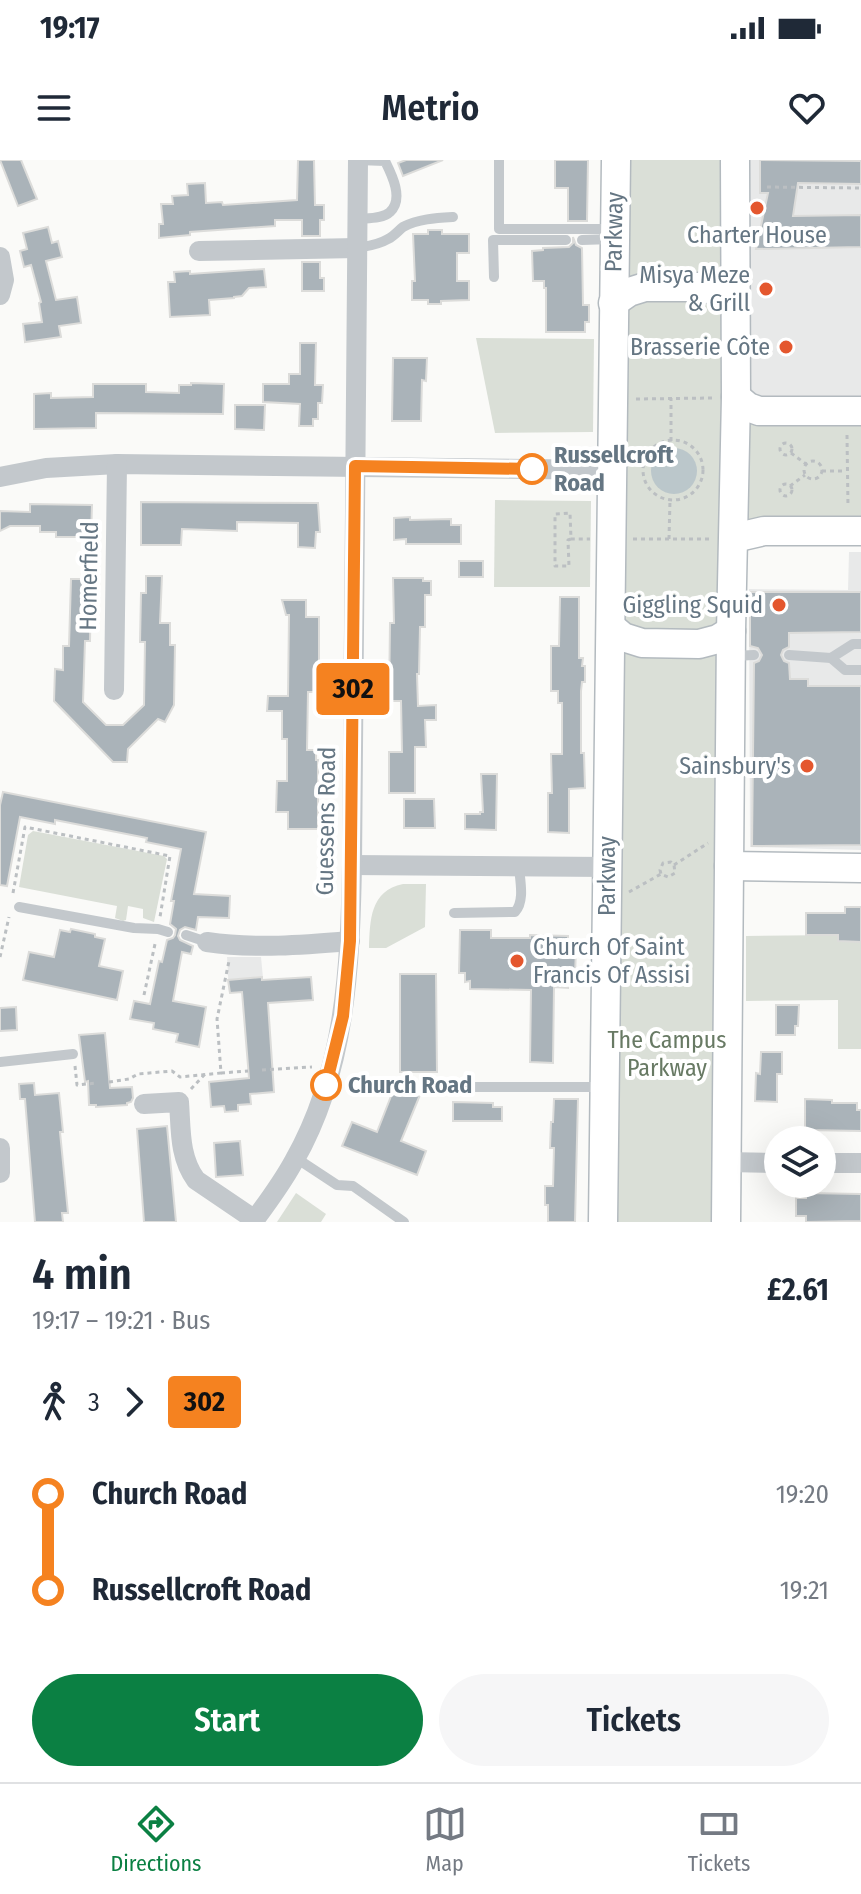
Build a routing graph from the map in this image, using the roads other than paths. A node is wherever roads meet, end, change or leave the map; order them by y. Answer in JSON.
{"nodes":[{"id":1,"x":358,"y":160,"type":"edge"},
{"id":2,"x":499,"y":160,"type":"edge"},
{"id":3,"x":616,"y":160,"type":"edge"},
{"id":4,"x":735,"y":160,"type":"edge"},
{"id":5,"x":453,"y":217,"type":"dead end"},
{"id":6,"x":358,"y":219,"type":"junction"},
{"id":7,"x":614,"y":234,"type":"junction"},
{"id":8,"x":566,"y":240,"type":"dead end"},
{"id":9,"x":582,"y":240,"type":"dead end"},
{"id":10,"x":357,"y":248,"type":"junction"},
{"id":11,"x":199,"y":251,"type":"dead end"},
{"id":12,"x":0,"y":257,"type":"edge"},
{"id":13,"x":494,"y":277,"type":"dead end"},
{"id":14,"x":0,"y":295,"type":"edge"},
{"id":15,"x":736,"y":301,"type":"junction"},
{"id":16,"x":613,"y":303,"type":"junction"},
{"id":17,"x":728,"y":398,"type":"junction"},
{"id":18,"x":854,"y":410,"type":"edge"},
{"id":19,"x":117,"y":464,"type":"junction"},
{"id":20,"x":355,"y":466,"type":"junction"},
{"id":21,"x":612,"y":470,"type":"junction"},
{"id":22,"x":0,"y":477,"type":"edge"},
{"id":23,"x":854,"y":531,"type":"edge"},
{"id":24,"x":734,"y":538,"type":"junction"},
{"id":25,"x":611,"y":627,"type":"junction"},
{"id":26,"x":861,"y":644,"type":"edge"},
{"id":27,"x":739,"y":647,"type":"junction"},
{"id":28,"x":789,"y":655,"type":"dead end"},
{"id":29,"x":831,"y":658,"type":"junction"},
{"id":30,"x":861,"y":670,"type":"edge"},
{"id":31,"x":114,"y":690,"type":"dead end"},
{"id":32,"x":352,"y":865,"type":"junction"},
{"id":33,"x":729,"y":866,"type":"junction"},
{"id":34,"x":519,"y":867,"type":"junction"},
{"id":35,"x":607,"y":867,"type":"junction"},
{"id":36,"x":861,"y":868,"type":"edge"},
{"id":37,"x":19,"y":907,"type":"dead end"},
{"id":38,"x":454,"y":913,"type":"dead end"},
{"id":39,"x":163,"y":930,"type":"road end"},
{"id":40,"x":186,"y":935,"type":"dead end"},
{"id":41,"x":350,"y":941,"type":"junction"},
{"id":42,"x":207,"y":942,"type":"joint"},
{"id":43,"x":73,"y":1054,"type":"road end"},
{"id":44,"x":0,"y":1062,"type":"edge"},
{"id":45,"x":463,"y":1087,"type":"dead end"},
{"id":46,"x":605,"y":1087,"type":"junction"},
{"id":47,"x":144,"y":1104,"type":"dead end"},
{"id":48,"x":0,"y":1148,"type":"edge"},
{"id":49,"x":296,"y":1158,"type":"junction"},
{"id":50,"x":727,"y":1162,"type":"junction"},
{"id":51,"x":764,"y":1163,"type":"edge"},
{"id":52,"x":836,"y":1163,"type":"edge"},
{"id":53,"x":861,"y":1163,"type":"edge"},
{"id":54,"x":0,"y":1173,"type":"edge"},
{"id":55,"x":254,"y":1221,"type":"edge"},
{"id":56,"x":404,"y":1222,"type":"edge"},
{"id":57,"x":603,"y":1222,"type":"edge"},
{"id":58,"x":726,"y":1222,"type":"edge"}],
"edges":[{"from":1,"to":6,"type":"street","name":"Guessens Road"},
{"from":1,"to":6,"type":"lane"},
{"from":2,"to":7,"type":"lane"},
{"from":3,"to":7,"type":"street","name":"Parkway"},
{"from":4,"to":15,"type":"street"},
{"from":5,"to":10,"type":"lane"},
{"from":6,"to":10,"type":"street","name":"Guessens Road"},
{"from":7,"to":9,"type":"lane"},
{"from":7,"to":16,"type":"street","name":"Parkway"},
{"from":8,"to":13,"type":"lane"},
{"from":10,"to":11,"type":"street"},
{"from":10,"to":20,"type":"street","name":"Guessens Road"},
{"from":12,"to":14,"type":"street"},
{"from":15,"to":16,"type":"street","name":"Parkway"},
{"from":15,"to":17,"type":"street"},
{"from":16,"to":21,"type":"street","name":"Parkway"},
{"from":17,"to":18,"type":"street"},
{"from":17,"to":24,"type":"street"},
{"from":19,"to":20,"type":"street"},
{"from":19,"to":22,"type":"street"},
{"from":19,"to":31,"type":"street","name":"Homerfield"},
{"from":20,"to":21,"type":"street"},
{"from":20,"to":32,"type":"street","name":"Guessens Road"},
{"from":21,"to":25,"type":"street","name":"Parkway"},
{"from":23,"to":24,"type":"street"},
{"from":24,"to":27,"type":"street"},
{"from":25,"to":27,"type":"street"},
{"from":25,"to":35,"type":"street","name":"Parkway"},
{"from":26,"to":29,"type":"lane"},
{"from":27,"to":33,"type":"street"},
{"from":28,"to":29,"type":"lane"},
{"from":29,"to":30,"type":"lane"},
{"from":32,"to":34,"type":"street"},
{"from":32,"to":41,"type":"street","name":"Guessens Road"},
{"from":33,"to":36,"type":"street"},
{"from":33,"to":50,"type":"street"},
{"from":34,"to":35,"type":"street"},
{"from":34,"to":38,"type":"lane"},
{"from":35,"to":46,"type":"street","name":"Parkway"},
{"from":37,"to":39,"type":"lane"},
{"from":40,"to":42,"type":"lane"},
{"from":41,"to":42,"type":"street"},
{"from":41,"to":49,"type":"street","name":"Guessens Road"},
{"from":43,"to":44,"type":"lane"},
{"from":45,"to":46,"type":"lane"},
{"from":46,"to":57,"type":"street","name":"Parkway"},
{"from":47,"to":55,"type":"street"},
{"from":48,"to":54,"type":"street"},
{"from":49,"to":55,"type":"street","name":"Guessens Road"},
{"from":49,"to":56,"type":"lane"},
{"from":50,"to":51,"type":"street"},
{"from":50,"to":58,"type":"street"},
{"from":52,"to":53,"type":"street"}]}
